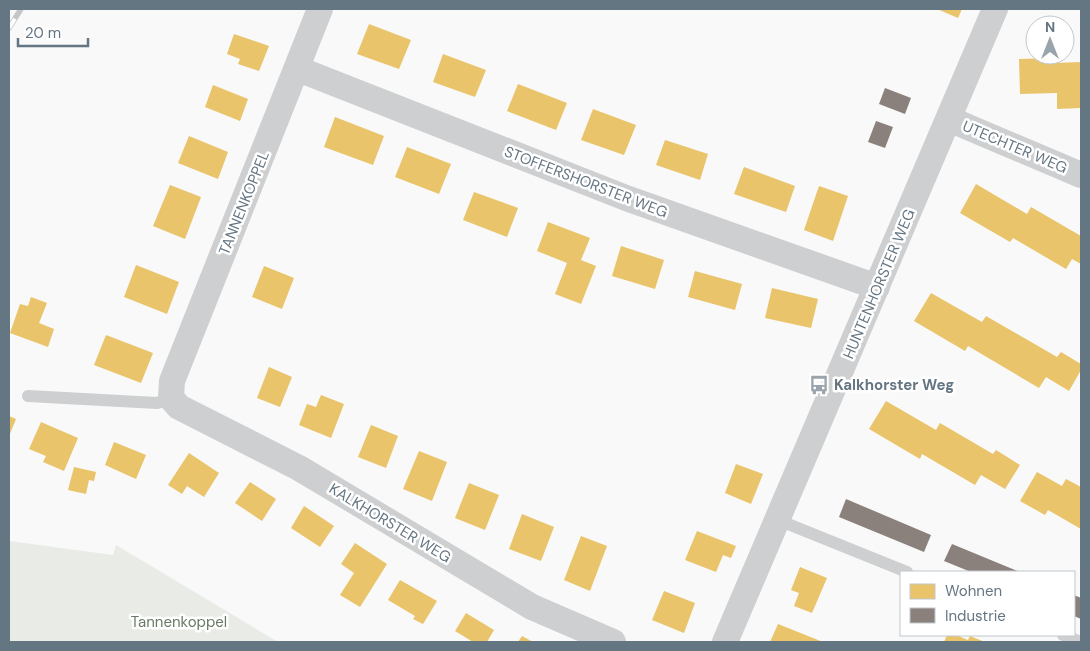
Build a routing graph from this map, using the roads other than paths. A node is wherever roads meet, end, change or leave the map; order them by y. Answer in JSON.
{"nodes":[{"id":1,"x":320,"y":9,"type":"edge"},
{"id":2,"x":995,"y":9,"type":"edge"},
{"id":3,"x":298,"y":69,"type":"junction"},
{"id":4,"x":949,"y":119,"type":"junction"},
{"id":5,"x":1081,"y":174,"type":"edge"},
{"id":6,"x":877,"y":287,"type":"junction"},
{"id":7,"x":28,"y":396,"type":"dead end"},
{"id":8,"x":171,"y":398,"type":"junction"},
{"id":9,"x":778,"y":520,"type":"junction"},
{"id":10,"x":905,"y":571,"type":"edge"},
{"id":11,"x":1066,"y":636,"type":"edge"},
{"id":12,"x":613,"y":642,"type":"edge"},
{"id":13,"x":725,"y":642,"type":"edge"},
{"id":14,"x":1081,"y":642,"type":"edge"}],
"edges":[{"from":1,"to":3,"type":"street","name":"TANNENKOPPEL"},
{"from":2,"to":4,"type":"street","name":"HUNTENHORSTER WEG"},
{"from":3,"to":6,"type":"street","name":"STOFFERSHORSTER WEG"},
{"from":3,"to":8,"type":"street","name":"TANNENKOPPEL"},
{"from":4,"to":5,"type":"street","name":"UTECHTER WEG"},
{"from":4,"to":6,"type":"street","name":"HUNTENHORSTER WEG"},
{"from":6,"to":9,"type":"street","name":"HUNTENHORSTER WEG"},
{"from":7,"to":8,"type":"lane"},
{"from":8,"to":12,"type":"street","name":"KALKHORSTER WEG"},
{"from":9,"to":10,"type":"lane"},
{"from":9,"to":13,"type":"street","name":"HUNTENHORSTER WEG"},
{"from":11,"to":14,"type":"lane"}]}
